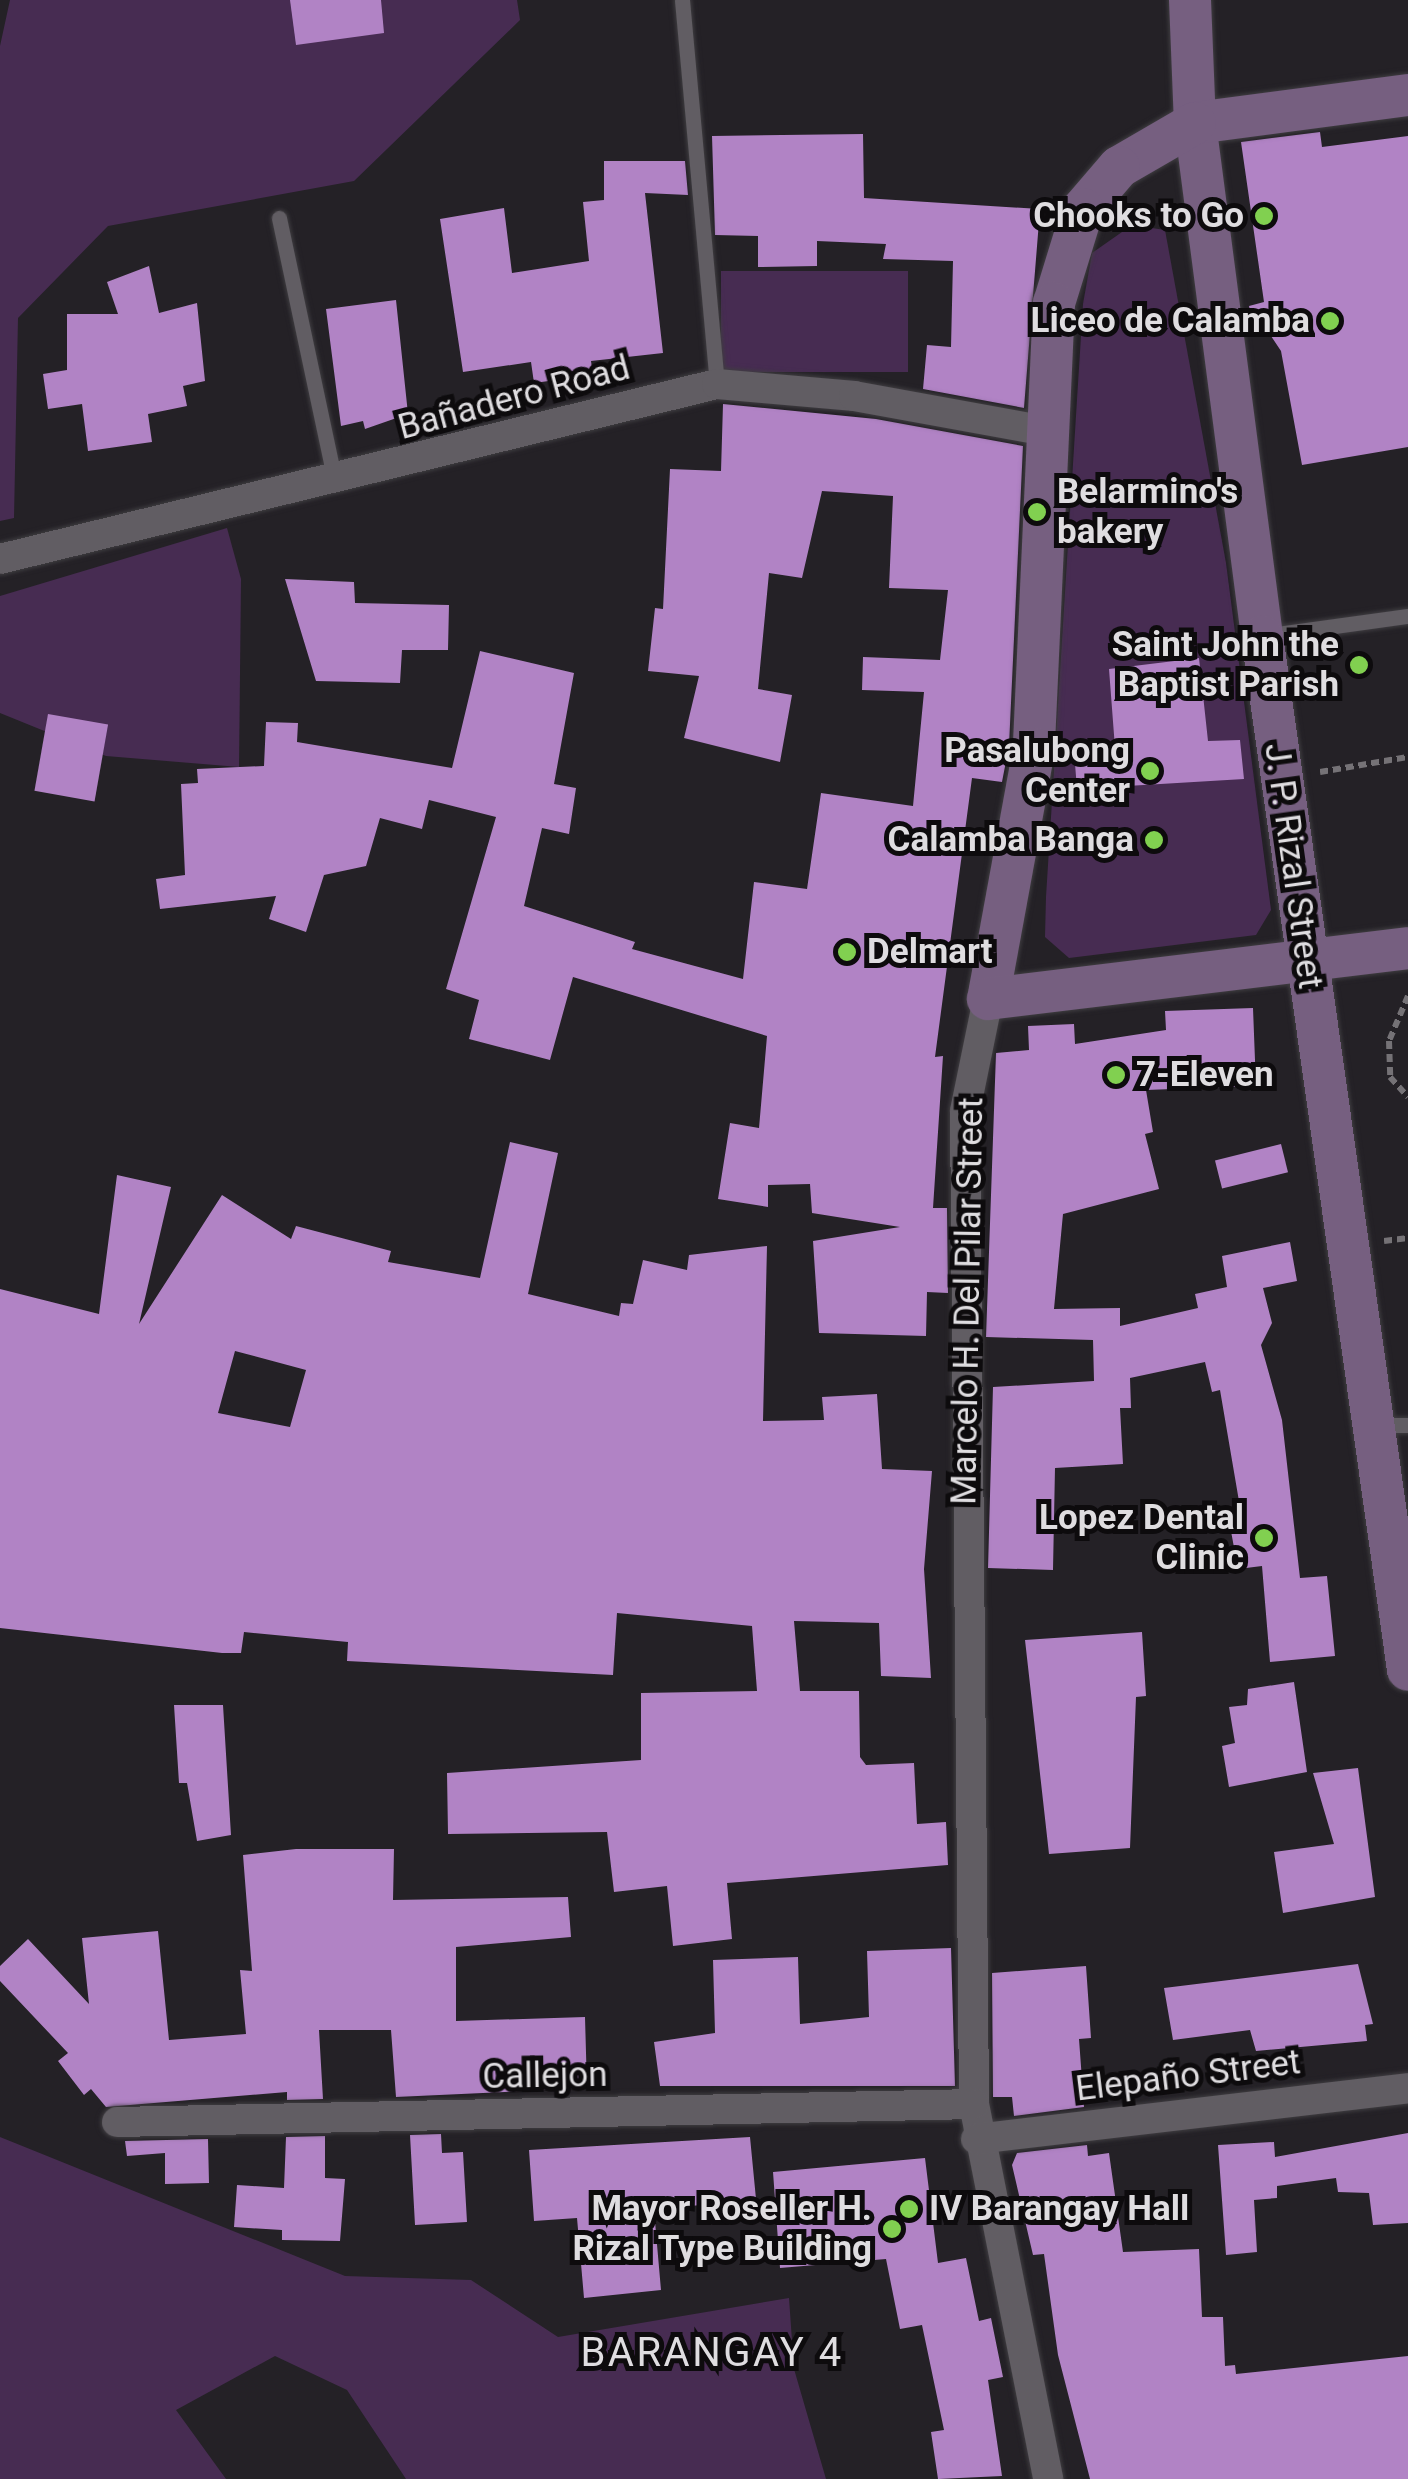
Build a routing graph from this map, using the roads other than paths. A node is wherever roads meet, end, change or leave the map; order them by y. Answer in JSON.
{"nodes":[{"id":1,"x":682,"y":0,"type":"edge"},
{"id":2,"x":1190,"y":0,"type":"edge"},
{"id":3,"x":1408,"y":95,"type":"edge"},
{"id":4,"x":1195,"y":123,"type":"junction"},
{"id":5,"x":279,"y":218,"type":"dead end"},
{"id":6,"x":717,"y":384,"type":"junction"},
{"id":7,"x":1052,"y":432,"type":"junction"},
{"id":8,"x":336,"y":482,"type":"junction"},
{"id":9,"x":0,"y":559,"type":"edge"},
{"id":10,"x":1408,"y":616,"type":"edge"},
{"id":11,"x":1262,"y":636,"type":"junction"},
{"id":12,"x":1408,"y":948,"type":"edge"},
{"id":13,"x":1304,"y":958,"type":"junction"},
{"id":14,"x":988,"y":999,"type":"junction"},
{"id":15,"x":1392,"y":1425,"type":"edge"},
{"id":16,"x":1408,"y":1670,"type":"edge"},
{"id":17,"x":1408,"y":2088,"type":"edge"},
{"id":18,"x":974,"y":2104,"type":"junction"},
{"id":19,"x":116,"y":2122,"type":"dead end"},
{"id":20,"x":976,"y":2139,"type":"junction"},
{"id":21,"x":1048,"y":2479,"type":"edge"}],
"edges":[{"from":1,"to":6,"type":"lane"},
{"from":2,"to":4,"type":"main road","name":"J. P. Rizal Street"},
{"from":3,"to":4,"type":"main road"},
{"from":4,"to":7,"type":"main road","name":"Marcelo H. Del Pilar Street"},
{"from":4,"to":11,"type":"main road","name":"J. P. Rizal Street"},
{"from":5,"to":8,"type":"lane"},
{"from":6,"to":7,"type":"street","name":"Bañadero Road"},
{"from":6,"to":8,"type":"street","name":"Bañadero Road"},
{"from":7,"to":14,"type":"main road","name":"Marcelo H. Del Pilar Street"},
{"from":8,"to":9,"type":"street","name":"Bañadero Road"},
{"from":10,"to":11,"type":"lane"},
{"from":11,"to":13,"type":"main road","name":"J. P. Rizal Street"},
{"from":12,"to":13,"type":"main road"},
{"from":13,"to":14,"type":"main road"},
{"from":13,"to":15,"type":"main road","name":"J. P. Rizal Street"},
{"from":14,"to":18,"type":"street","name":"Marcelo H. Del Pilar Street"},
{"from":15,"to":16,"type":"main road","name":"J. P. Rizal Street"},
{"from":17,"to":20,"type":"street","name":"Elepaño Street"},
{"from":18,"to":19,"type":"street","name":"Callejon"},
{"from":18,"to":20,"type":"street","name":"Marcelo H. Del Pilar Street"},
{"from":20,"to":21,"type":"street","name":"Marcelo H. Del Pilar Street"}]}
